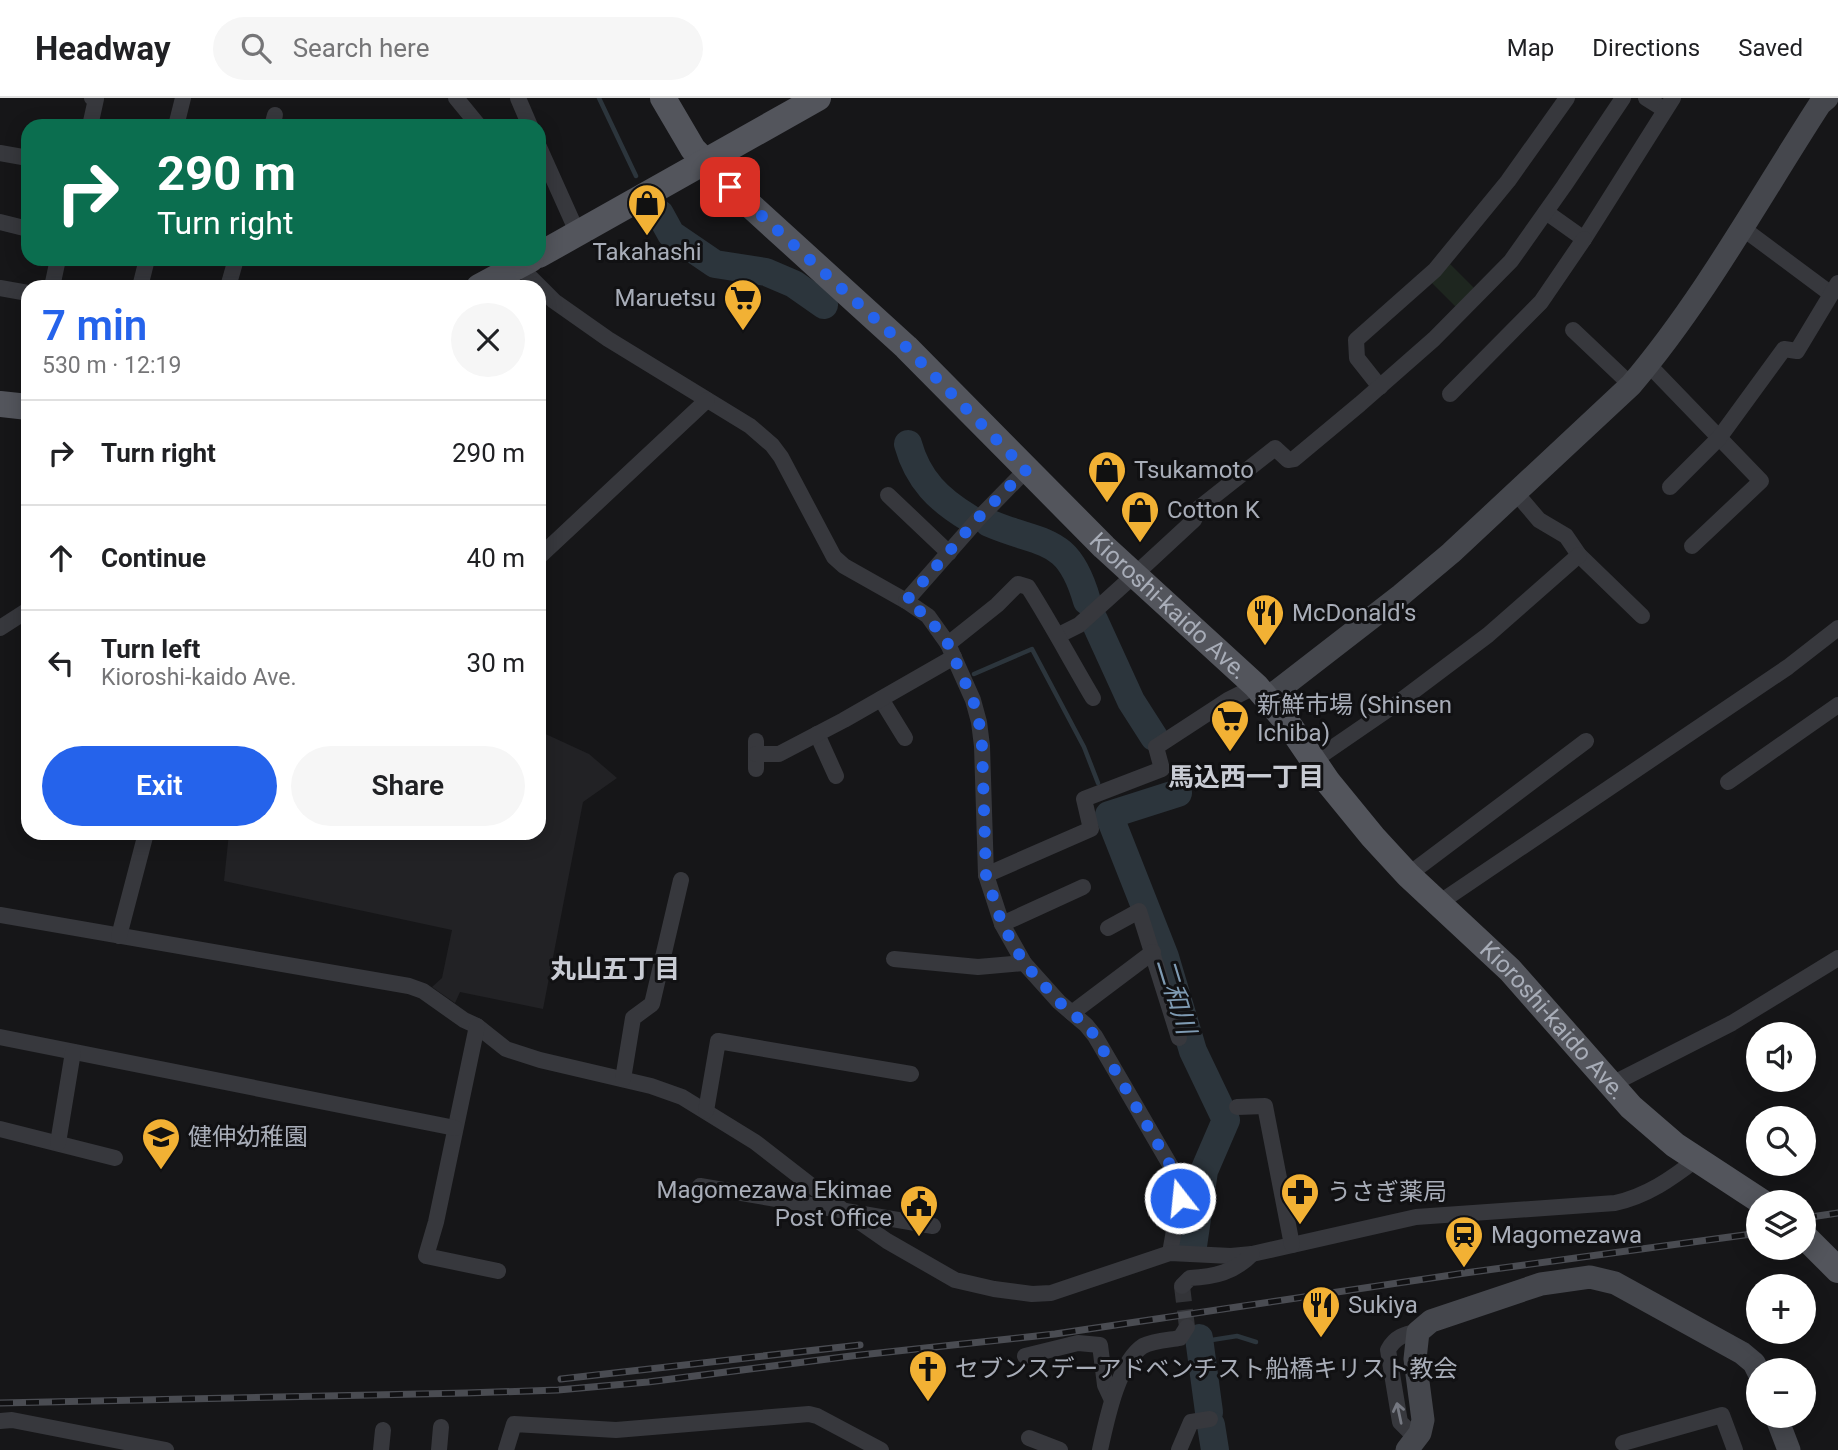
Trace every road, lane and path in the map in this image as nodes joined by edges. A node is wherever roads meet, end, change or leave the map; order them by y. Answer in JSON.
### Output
{"nodes":[{"id":1,"x":92,"y":98,"type":"edge"},
{"id":2,"x":183,"y":98,"type":"edge"},
{"id":3,"x":456,"y":98,"type":"edge"},
{"id":4,"x":518,"y":98,"type":"edge"},
{"id":5,"x":663,"y":98,"type":"edge"},
{"id":6,"x":818,"y":98,"type":"edge"},
{"id":7,"x":1567,"y":98,"type":"edge"},
{"id":8,"x":1623,"y":98,"type":"edge"},
{"id":9,"x":1646,"y":98,"type":"edge"},
{"id":10,"x":1823,"y":100,"type":"edge"},
{"id":11,"x":1669,"y":104,"type":"edge"},
{"id":12,"x":92,"y":119,"type":"edge"},
{"id":13,"x":178,"y":119,"type":"edge"},
{"id":14,"x":473,"y":119,"type":"edge"},
{"id":15,"x":527,"y":119,"type":"edge"},
{"id":16,"x":0,"y":153,"type":"edge"},
{"id":17,"x":21,"y":157,"type":"edge"},
{"id":18,"x":704,"y":161,"type":"junction"},
{"id":19,"x":546,"y":163,"type":"edge"},
{"id":20,"x":1546,"y":212,"type":"junction"},
{"id":21,"x":0,"y":222,"type":"edge"},
{"id":22,"x":21,"y":227,"type":"edge"},
{"id":23,"x":1741,"y":227,"type":"junction"},
{"id":24,"x":578,"y":234,"type":"junction"},
{"id":25,"x":1584,"y":239,"type":"junction"},
{"id":26,"x":546,"y":248,"type":"edge"},
{"id":27,"x":514,"y":266,"type":"edge"},
{"id":28,"x":491,"y":280,"type":"edge"},
{"id":29,"x":546,"y":281,"type":"edge"},
{"id":30,"x":0,"y":288,"type":"edge"},
{"id":31,"x":1835,"y":288,"type":"edge"},
{"id":32,"x":21,"y":292,"type":"edge"},
{"id":33,"x":1573,"y":330,"type":"dead end"},
{"id":34,"x":1648,"y":365,"type":"junction"},
{"id":35,"x":1631,"y":385,"type":"junction"},
{"id":36,"x":1380,"y":387,"type":"junction"},
{"id":37,"x":1450,"y":394,"type":"dead end"},
{"id":38,"x":707,"y":400,"type":"junction"},
{"id":39,"x":0,"y":404,"type":"edge"},
{"id":40,"x":21,"y":406,"type":"edge"},
{"id":41,"x":1719,"y":438,"type":"junction"},
{"id":42,"x":1026,"y":470,"type":"junction"},
{"id":43,"x":1670,"y":487,"type":"dead end"},
{"id":44,"x":1516,"y":493,"type":"junction"},
{"id":45,"x":888,"y":495,"type":"dead end"},
{"id":46,"x":1692,"y":546,"type":"dead end"},
{"id":47,"x":546,"y":551,"type":"edge"},
{"id":48,"x":949,"y":553,"type":"junction"},
{"id":49,"x":1579,"y":555,"type":"junction"},
{"id":50,"x":1134,"y":575,"type":"junction"},
{"id":51,"x":906,"y":601,"type":"junction"},
{"id":52,"x":21,"y":614,"type":"edge"},
{"id":53,"x":1642,"y":616,"type":"dead end"},
{"id":54,"x":0,"y":628,"type":"edge"},
{"id":55,"x":1838,"y":628,"type":"edge"},
{"id":56,"x":1059,"y":635,"type":"junction"},
{"id":57,"x":951,"y":650,"type":"junction"},
{"id":58,"x":1262,"y":692,"type":"junction"},
{"id":59,"x":1093,"y":698,"type":"dead end"},
{"id":60,"x":881,"y":699,"type":"junction"},
{"id":61,"x":1838,"y":705,"type":"edge"},
{"id":62,"x":817,"y":734,"type":"junction"},
{"id":63,"x":905,"y":738,"type":"dead end"},
{"id":64,"x":1586,"y":741,"type":"dead end"},
{"id":65,"x":756,"y":755,"type":"dead end"},
{"id":66,"x":1313,"y":761,"type":"junction"},
{"id":67,"x":836,"y":776,"type":"dead end"},
{"id":68,"x":1728,"y":782,"type":"dead end"},
{"id":69,"x":144,"y":840,"type":"edge"},
{"id":70,"x":1408,"y":874,"type":"junction"},
{"id":71,"x":986,"y":875,"type":"junction"},
{"id":72,"x":681,"y":880,"type":"dead end"},
{"id":73,"x":1083,"y":887,"type":"dead end"},
{"id":74,"x":1438,"y":903,"type":"junction"},
{"id":75,"x":0,"y":915,"type":"edge"},
{"id":76,"x":1002,"y":924,"type":"junction"},
{"id":77,"x":1108,"y":928,"type":"dead end"},
{"id":78,"x":119,"y":936,"type":"junction"},
{"id":79,"x":1153,"y":952,"type":"junction"},
{"id":80,"x":1838,"y":958,"type":"edge"},
{"id":81,"x":894,"y":959,"type":"dead end"},
{"id":82,"x":1024,"y":963,"type":"junction"},
{"id":83,"x":1072,"y":1013,"type":"junction"},
{"id":84,"x":477,"y":1026,"type":"junction"},
{"id":85,"x":0,"y":1037,"type":"edge"},
{"id":86,"x":1179,"y":1038,"type":"dead end"},
{"id":87,"x":73,"y":1052,"type":"junction"},
{"id":88,"x":911,"y":1074,"type":"dead end"},
{"id":89,"x":623,"y":1079,"type":"junction"},
{"id":90,"x":1612,"y":1084,"type":"junction"},
{"id":91,"x":1237,"y":1107,"type":"dead end"},
{"id":92,"x":706,"y":1111,"type":"junction"},
{"id":93,"x":455,"y":1128,"type":"junction"},
{"id":94,"x":0,"y":1129,"type":"edge"},
{"id":95,"x":58,"y":1143,"type":"junction"},
{"id":96,"x":115,"y":1158,"type":"dead end"},
{"id":97,"x":1696,"y":1159,"type":"junction"},
{"id":98,"x":700,"y":1186,"type":"dead end"},
{"id":99,"x":1746,"y":1192,"type":"edge"},
{"id":100,"x":844,"y":1211,"type":"junction"},
{"id":101,"x":933,"y":1226,"type":"dead end"},
{"id":102,"x":1292,"y":1245,"type":"junction"},
{"id":103,"x":1816,"y":1249,"type":"edge"},
{"id":104,"x":1170,"y":1253,"type":"junction"},
{"id":105,"x":1252,"y":1254,"type":"junction"},
{"id":106,"x":1838,"y":1270,"type":"edge"},
{"id":107,"x":498,"y":1271,"type":"dead end"},
{"id":108,"x":1182,"y":1286,"type":"dead end"},
{"id":109,"x":1187,"y":1327,"type":"dead end"},
{"id":110,"x":1025,"y":1356,"type":"dead end"},
{"id":111,"x":1748,"y":1358,"type":"edge"},
{"id":112,"x":1112,"y":1400,"type":"junction"},
{"id":113,"x":1210,"y":1419,"type":"dead end"},
{"id":114,"x":0,"y":1421,"type":"edge"},
{"id":115,"x":441,"y":1427,"type":"dead end"},
{"id":116,"x":1781,"y":1428,"type":"edge"},
{"id":117,"x":383,"y":1430,"type":"dead end"},
{"id":118,"x":1657,"y":1434,"type":"junction"},
{"id":119,"x":1028,"y":1438,"type":"dead end"},
{"id":120,"x":1413,"y":1442,"type":"edge"},
{"id":121,"x":1623,"y":1443,"type":"dead end"},
{"id":122,"x":166,"y":1450,"type":"edge"},
{"id":123,"x":381,"y":1450,"type":"edge"},
{"id":124,"x":439,"y":1450,"type":"edge"},
{"id":125,"x":506,"y":1450,"type":"edge"},
{"id":126,"x":881,"y":1450,"type":"edge"},
{"id":127,"x":1060,"y":1450,"type":"edge"},
{"id":128,"x":1100,"y":1450,"type":"edge"},
{"id":129,"x":1180,"y":1450,"type":"edge"},
{"id":130,"x":1661,"y":1450,"type":"edge"},
{"id":131,"x":1735,"y":1450,"type":"edge"},
{"id":132,"x":1790,"y":1450,"type":"edge"}],
"edges":[{"from":1,"to":12,"type":"street"},
{"from":2,"to":13,"type":"street"},
{"from":3,"to":14,"type":"street"},
{"from":4,"to":15,"type":"street"},
{"from":5,"to":18,"type":"main road","name":"Kioroshi-kaido Ave."},
{"from":6,"to":18,"type":"main road"},
{"from":7,"to":36,"type":"street"},
{"from":8,"to":20,"type":"street"},
{"from":9,"to":11,"type":"street"},
{"from":10,"to":23,"type":"street"},
{"from":11,"to":25,"type":"street"},
{"from":16,"to":17,"type":"street"},
{"from":18,"to":24,"type":"main road"},
{"from":18,"to":42,"type":"main road","name":"Kioroshi-kaido Ave."},
{"from":19,"to":24,"type":"street"},
{"from":20,"to":25,"type":"street"},
{"from":20,"to":36,"type":"street"},
{"from":21,"to":22,"type":"street"},
{"from":23,"to":31,"type":"street"},
{"from":23,"to":34,"type":"street"},
{"from":24,"to":26,"type":"main road"},
{"from":25,"to":37,"type":"street"},
{"from":27,"to":28,"type":"main road"},
{"from":29,"to":38,"type":"street"},
{"from":30,"to":32,"type":"street"},
{"from":31,"to":41,"type":"street"},
{"from":33,"to":35,"type":"street"},
{"from":34,"to":35,"type":"street"},
{"from":34,"to":41,"type":"street"},
{"from":35,"to":44,"type":"street"},
{"from":36,"to":50,"type":"street"},
{"from":38,"to":47,"type":"street"},
{"from":38,"to":51,"type":"street"},
{"from":39,"to":40,"type":"main road"},
{"from":41,"to":43,"type":"street"},
{"from":41,"to":46,"type":"street"},
{"from":42,"to":48,"type":"street"},
{"from":42,"to":50,"type":"main road","name":"Kioroshi-kaido Ave."},
{"from":44,"to":49,"type":"street"},
{"from":44,"to":58,"type":"street"},
{"from":45,"to":48,"type":"street"},
{"from":48,"to":51,"type":"street"},
{"from":49,"to":53,"type":"street"},
{"from":49,"to":66,"type":"street"},
{"from":50,"to":56,"type":"street"},
{"from":50,"to":58,"type":"main road","name":"Kioroshi-kaido Ave."},
{"from":51,"to":57,"type":"street"},
{"from":52,"to":54,"type":"street"},
{"from":55,"to":74,"type":"street"},
{"from":56,"to":57,"type":"street"},
{"from":56,"to":59,"type":"street"},
{"from":57,"to":60,"type":"street"},
{"from":57,"to":71,"type":"street"},
{"from":58,"to":66,"type":"main road","name":"Kioroshi-kaido Ave."},
{"from":58,"to":71,"type":"street"},
{"from":60,"to":62,"type":"street"},
{"from":60,"to":63,"type":"street"},
{"from":61,"to":68,"type":"street"},
{"from":62,"to":65,"type":"street"},
{"from":62,"to":67,"type":"street"},
{"from":64,"to":70,"type":"street"},
{"from":66,"to":70,"type":"main road","name":"Kioroshi-kaido Ave."},
{"from":69,"to":78,"type":"street"},
{"from":70,"to":74,"type":"main road","name":"Kioroshi-kaido Ave."},
{"from":71,"to":76,"type":"street"},
{"from":72,"to":89,"type":"street"},
{"from":73,"to":76,"type":"street"},
{"from":74,"to":90,"type":"main road","name":"Kioroshi-kaido Ave."},
{"from":75,"to":78,"type":"street"},
{"from":76,"to":82,"type":"street"},
{"from":77,"to":79,"type":"street"},
{"from":78,"to":84,"type":"street"},
{"from":79,"to":83,"type":"street"},
{"from":79,"to":86,"type":"street"},
{"from":80,"to":90,"type":"street"},
{"from":81,"to":82,"type":"street"},
{"from":82,"to":83,"type":"street"},
{"from":83,"to":104,"type":"street"},
{"from":84,"to":89,"type":"street"},
{"from":84,"to":93,"type":"street"},
{"from":85,"to":87,"type":"street"},
{"from":87,"to":93,"type":"street"},
{"from":87,"to":95,"type":"street"},
{"from":88,"to":92,"type":"street"},
{"from":89,"to":92,"type":"street"},
{"from":90,"to":97,"type":"main road","name":"Kioroshi-kaido Ave."},
{"from":91,"to":102,"type":"street"},
{"from":92,"to":100,"type":"street"},
{"from":93,"to":107,"type":"street"},
{"from":94,"to":95,"type":"street"},
{"from":95,"to":96,"type":"street"},
{"from":97,"to":99,"type":"main road","name":"Kioroshi-kaido Ave."},
{"from":97,"to":102,"type":"street"},
{"from":98,"to":100,"type":"street"},
{"from":100,"to":101,"type":"street"},
{"from":100,"to":104,"type":"street"},
{"from":102,"to":105,"type":"street"},
{"from":103,"to":106,"type":"main road"},
{"from":104,"to":105,"type":"street"},
{"from":105,"to":108,"type":"street"},
{"from":109,"to":112,"type":"street"},
{"from":110,"to":112,"type":"street"},
{"from":111,"to":120,"type":"street"},
{"from":112,"to":128,"type":"street"},
{"from":113,"to":129,"type":"street"},
{"from":114,"to":122,"type":"street"},
{"from":115,"to":124,"type":"street"},
{"from":116,"to":132,"type":"street"},
{"from":117,"to":123,"type":"street"},
{"from":118,"to":121,"type":"street"},
{"from":118,"to":130,"type":"street"},
{"from":118,"to":131,"type":"street"},
{"from":119,"to":127,"type":"street"},
{"from":125,"to":126,"type":"street"}]}
